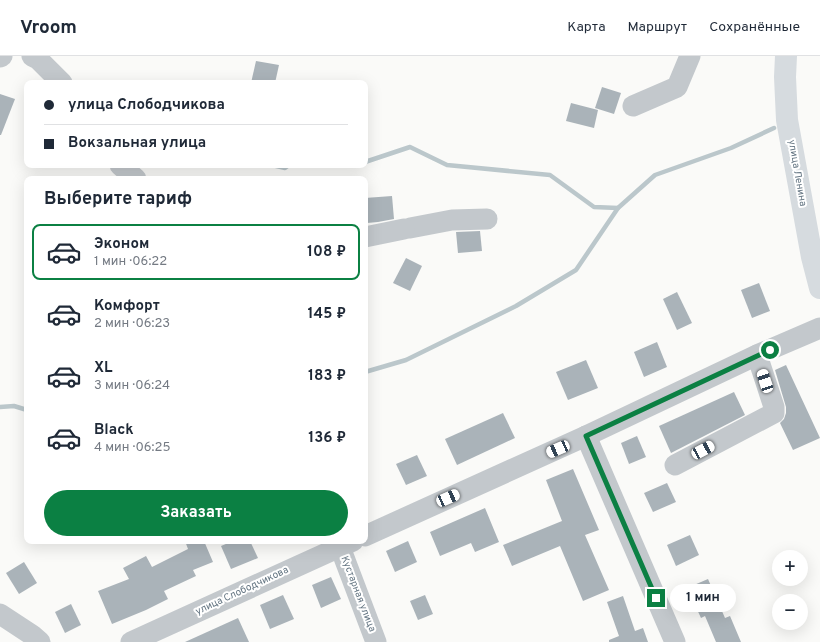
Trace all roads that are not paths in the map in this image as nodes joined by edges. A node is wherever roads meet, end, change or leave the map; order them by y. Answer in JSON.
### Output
{"nodes":[{"id":1,"x":32,"y":56,"type":"edge"},
{"id":2,"x":690,"y":56,"type":"edge"},
{"id":3,"x":786,"y":56,"type":"edge"},
{"id":4,"x":59,"y":80,"type":"edge"},
{"id":5,"x":633,"y":106,"type":"dead end"},
{"id":6,"x":123,"y":168,"type":"edge"},
{"id":7,"x":133,"y":176,"type":"edge"},
{"id":8,"x":487,"y":219,"type":"dead end"},
{"id":9,"x":368,"y":236,"type":"edge"},
{"id":10,"x":820,"y":288,"type":"edge"},
{"id":11,"x":820,"y":328,"type":"edge"},
{"id":12,"x":757,"y":355,"type":"junction"},
{"id":13,"x":586,"y":436,"type":"junction"},
{"id":14,"x":675,"y":464,"type":"dead end"},
{"id":15,"x":368,"y":535,"type":"edge"},
{"id":16,"x":346,"y":544,"type":"edge"},
{"id":17,"x":0,"y":614,"type":"edge"},
{"id":18,"x":40,"y":642,"type":"edge"},
{"id":19,"x":131,"y":642,"type":"edge"},
{"id":20,"x":376,"y":642,"type":"edge"},
{"id":21,"x":675,"y":642,"type":"edge"}],
"edges":[{"from":1,"to":4,"type":"street"},
{"from":2,"to":5,"type":"street"},
{"from":3,"to":10,"type":"main road","name":"улица Ленина"},
{"from":6,"to":7,"type":"street"},
{"from":8,"to":9,"type":"street"},
{"from":11,"to":12,"type":"street"},
{"from":12,"to":13,"type":"street"},
{"from":12,"to":14,"type":"street"},
{"from":13,"to":15,"type":"street"},
{"from":13,"to":21,"type":"street"},
{"from":16,"to":19,"type":"street","name":"улица Слободчикова"},
{"from":16,"to":20,"type":"street","name":"Кустарная улица"},
{"from":17,"to":18,"type":"street"}]}
